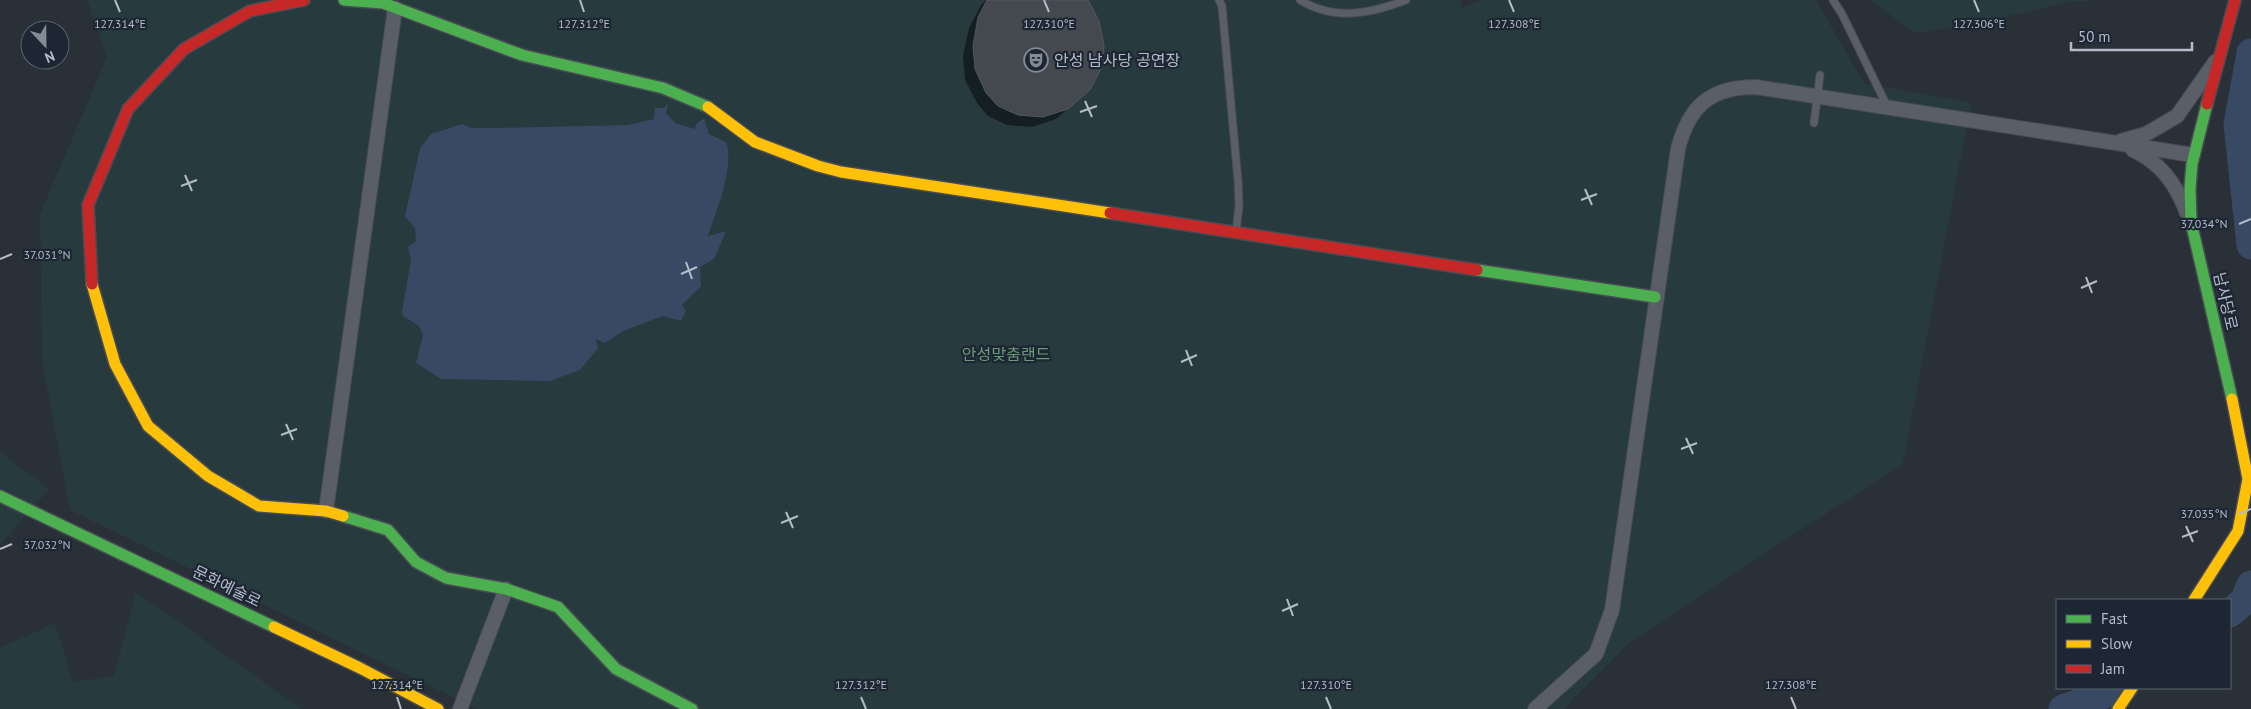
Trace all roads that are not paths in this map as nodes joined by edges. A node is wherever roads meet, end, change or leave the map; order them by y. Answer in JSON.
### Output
{"nodes":[{"id":1,"x":304,"y":0,"type":"edge"},
{"id":2,"x":344,"y":0,"type":"edge"},
{"id":3,"x":1300,"y":0,"type":"edge"},
{"id":4,"x":1406,"y":0,"type":"edge"},
{"id":5,"x":1833,"y":0,"type":"edge"},
{"id":6,"x":2235,"y":0,"type":"edge"},
{"id":7,"x":1222,"y":2,"type":"edge"},
{"id":8,"x":395,"y":8,"type":"junction"},
{"id":9,"x":2222,"y":51,"type":"junction"},
{"id":10,"x":1820,"y":75,"type":"dead end"},
{"id":11,"x":1817,"y":98,"type":"junction"},
{"id":12,"x":1888,"y":109,"type":"junction"},
{"id":13,"x":1814,"y":123,"type":"dead end"},
{"id":14,"x":2116,"y":142,"type":"junction"},
{"id":15,"x":2193,"y":155,"type":"junction"},
{"id":16,"x":2191,"y":222,"type":"junction"},
{"id":17,"x":1236,"y":232,"type":"junction"},
{"id":18,"x":1656,"y":297,"type":"junction"},
{"id":19,"x":0,"y":496,"type":"edge"},
{"id":20,"x":326,"y":511,"type":"junction"},
{"id":21,"x":506,"y":589,"type":"junction"},
{"id":22,"x":2195,"y":599,"type":"edge"},
{"id":23,"x":2131,"y":689,"type":"edge"},
{"id":24,"x":2119,"y":706,"type":"edge"},
{"id":25,"x":438,"y":709,"type":"edge"},
{"id":26,"x":460,"y":709,"type":"edge"},
{"id":27,"x":692,"y":709,"type":"edge"},
{"id":28,"x":1535,"y":709,"type":"edge"}],
"edges":[{"from":1,"to":20,"type":"street"},
{"from":2,"to":8,"type":"street"},
{"from":3,"to":4,"type":"lane"},
{"from":5,"to":12,"type":"lane"},
{"from":6,"to":9,"type":"street","name":"남사당로"},
{"from":7,"to":17,"type":"lane"},
{"from":8,"to":17,"type":"street"},
{"from":8,"to":20,"type":"street"},
{"from":9,"to":14,"type":"street"},
{"from":9,"to":15,"type":"street","name":"남사당로"},
{"from":10,"to":11,"type":"lane"},
{"from":11,"to":12,"type":"street"},
{"from":11,"to":13,"type":"lane"},
{"from":11,"to":18,"type":"street"},
{"from":12,"to":14,"type":"street"},
{"from":14,"to":15,"type":"street"},
{"from":14,"to":16,"type":"street"},
{"from":15,"to":16,"type":"street","name":"남사당로"},
{"from":16,"to":22,"type":"street","name":"남사당로"},
{"from":17,"to":18,"type":"street"},
{"from":18,"to":28,"type":"street"},
{"from":19,"to":25,"type":"street","name":"문화예술로"},
{"from":20,"to":21,"type":"street"},
{"from":21,"to":26,"type":"street"},
{"from":21,"to":27,"type":"street"},
{"from":23,"to":24,"type":"street"}]}
